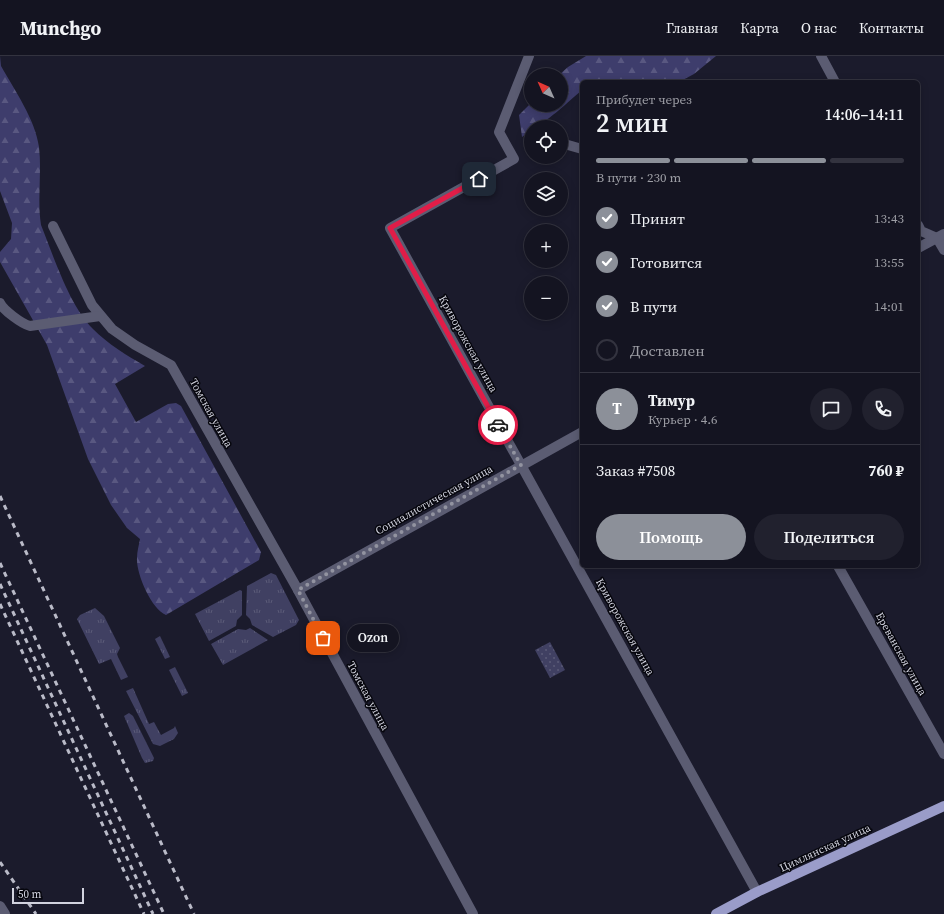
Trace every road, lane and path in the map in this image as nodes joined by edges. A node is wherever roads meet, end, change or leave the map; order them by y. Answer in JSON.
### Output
{"nodes":[{"id":1,"x":529,"y":56,"type":"edge"},
{"id":2,"x":821,"y":56,"type":"edge"},
{"id":3,"x":834,"y":80,"type":"edge"},
{"id":4,"x":568,"y":145,"type":"edge"},
{"id":5,"x":580,"y":148,"type":"edge"},
{"id":6,"x":53,"y":226,"type":"dead end"},
{"id":7,"x":920,"y":229,"type":"edge"},
{"id":8,"x":941,"y":236,"type":"edge"},
{"id":9,"x":920,"y":247,"type":"edge"},
{"id":10,"x":944,"y":250,"type":"edge"},
{"id":11,"x":0,"y":303,"type":"edge"},
{"id":12,"x":100,"y":316,"type":"junction"},
{"id":13,"x":580,"y":433,"type":"edge"},
{"id":14,"x":521,"y":465,"type":"junction"},
{"id":15,"x":839,"y":568,"type":"edge"},
{"id":16,"x":298,"y":590,"type":"junction"},
{"id":17,"x":944,"y":754,"type":"edge"},
{"id":18,"x":944,"y":806,"type":"edge"},
{"id":19,"x":757,"y":892,"type":"junction"},
{"id":20,"x":0,"y":906,"type":"edge"},
{"id":21,"x":5,"y":914,"type":"edge"},
{"id":22,"x":473,"y":914,"type":"edge"},
{"id":23,"x":716,"y":914,"type":"edge"}],
"edges":[{"from":1,"to":14,"type":"street","name":"Криворожская улица"},
{"from":2,"to":3,"type":"street"},
{"from":4,"to":5,"type":"street"},
{"from":6,"to":12,"type":"street"},
{"from":7,"to":8,"type":"street"},
{"from":8,"to":9,"type":"street"},
{"from":8,"to":10,"type":"street"},
{"from":11,"to":12,"type":"street"},
{"from":12,"to":16,"type":"street","name":"Томская улица"},
{"from":13,"to":14,"type":"street","name":"Социалистическая улица"},
{"from":14,"to":16,"type":"street","name":"Социалистическая улица"},
{"from":14,"to":19,"type":"street","name":"Криворожская улица"},
{"from":15,"to":17,"type":"street","name":"Ереванская улица"},
{"from":16,"to":22,"type":"street","name":"Томская улица"},
{"from":18,"to":19,"type":"main road","name":"Цимлянская улица"},
{"from":19,"to":23,"type":"main road","name":"Цимлянская улица"},
{"from":20,"to":21,"type":"street"}]}
